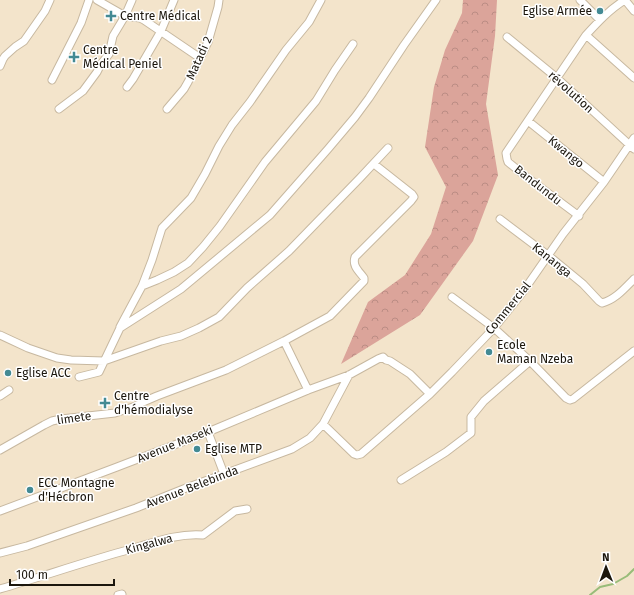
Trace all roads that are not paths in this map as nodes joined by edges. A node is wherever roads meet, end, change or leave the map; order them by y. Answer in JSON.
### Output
{"nodes":[{"id":1,"x":50,"y":0,"type":"edge"},
{"id":2,"x":89,"y":0,"type":"edge"},
{"id":3,"x":97,"y":0,"type":"edge"},
{"id":4,"x":132,"y":0,"type":"edge"},
{"id":5,"x":174,"y":0,"type":"edge"},
{"id":6,"x":219,"y":0,"type":"edge"},
{"id":7,"x":321,"y":0,"type":"edge"},
{"id":8,"x":436,"y":0,"type":"edge"},
{"id":9,"x":580,"y":0,"type":"edge"},
{"id":10,"x":625,"y":0,"type":"edge"},
{"id":11,"x":634,"y":10,"type":"edge"},
{"id":12,"x":125,"y":16,"type":"junction"},
{"id":13,"x":600,"y":20,"type":"junction"},
{"id":14,"x":161,"y":31,"type":"junction"},
{"id":15,"x":586,"y":35,"type":"junction"},
{"id":16,"x":507,"y":37,"type":"dead end"},
{"id":17,"x":353,"y":44,"type":"dead end"},
{"id":18,"x":200,"y":58,"type":"junction"},
{"id":19,"x":0,"y":66,"type":"edge"},
{"id":20,"x":557,"y":78,"type":"junction"},
{"id":21,"x":634,"y":78,"type":"edge"},
{"id":22,"x":52,"y":80,"type":"dead end"},
{"id":23,"x":127,"y":87,"type":"dead end"},
{"id":24,"x":59,"y":109,"type":"dead end"},
{"id":25,"x":167,"y":109,"type":"dead end"},
{"id":26,"x":528,"y":121,"type":"junction"},
{"id":27,"x":634,"y":138,"type":"edge"},
{"id":28,"x":631,"y":147,"type":"edge"},
{"id":29,"x":388,"y":148,"type":"dead end"},
{"id":30,"x":374,"y":164,"type":"junction"},
{"id":31,"x":604,"y":182,"type":"junction"},
{"id":32,"x":578,"y":216,"type":"junction"},
{"id":33,"x":500,"y":219,"type":"dead end"},
{"id":34,"x":548,"y":256,"type":"junction"},
{"id":35,"x":634,"y":279,"type":"edge"},
{"id":36,"x":142,"y":286,"type":"junction"},
{"id":37,"x":452,"y":297,"type":"dead end"},
{"id":38,"x":120,"y":328,"type":"junction"},
{"id":39,"x":494,"y":328,"type":"junction"},
{"id":40,"x":0,"y":335,"type":"edge"},
{"id":41,"x":284,"y":341,"type":"junction"},
{"id":42,"x":634,"y":351,"type":"edge"},
{"id":43,"x":530,"y":360,"type":"junction"},
{"id":44,"x":104,"y":361,"type":"junction"},
{"id":45,"x":349,"y":375,"type":"junction"},
{"id":46,"x":79,"y":377,"type":"dead end"},
{"id":47,"x":9,"y":390,"type":"dead end"},
{"id":48,"x":308,"y":390,"type":"junction"},
{"id":49,"x":430,"y":394,"type":"junction"},
{"id":50,"x":0,"y":396,"type":"edge"},
{"id":51,"x":323,"y":424,"type":"junction"},
{"id":52,"x":208,"y":432,"type":"junction"},
{"id":53,"x":0,"y":450,"type":"edge"},
{"id":54,"x":224,"y":474,"type":"junction"},
{"id":55,"x":401,"y":480,"type":"dead end"},
{"id":56,"x":247,"y":509,"type":"dead end"},
{"id":57,"x":0,"y":511,"type":"edge"},
{"id":58,"x":0,"y":553,"type":"edge"},
{"id":59,"x":0,"y":589,"type":"edge"}],
"edges":[{"from":1,"to":19,"type":"street"},
{"from":2,"to":22,"type":"street"},
{"from":3,"to":12,"type":"street"},
{"from":4,"to":12,"type":"street"},
{"from":5,"to":14,"type":"street"},
{"from":6,"to":18,"type":"street","name":"Matadi 2"},
{"from":7,"to":36,"type":"street"},
{"from":8,"to":38,"type":"street"},
{"from":9,"to":13,"type":"street"},
{"from":10,"to":11,"type":"street"},
{"from":10,"to":13,"type":"street"},
{"from":12,"to":14,"type":"street"},
{"from":12,"to":24,"type":"street"},
{"from":13,"to":15,"type":"street"},
{"from":14,"to":18,"type":"street"},
{"from":14,"to":23,"type":"street"},
{"from":15,"to":20,"type":"street"},
{"from":15,"to":21,"type":"street"},
{"from":16,"to":20,"type":"street","name":"révolution"},
{"from":17,"to":36,"type":"street"},
{"from":18,"to":25,"type":"street","name":"Matadi 2"},
{"from":20,"to":26,"type":"street"},
{"from":20,"to":28,"type":"street","name":"révolution"},
{"from":26,"to":31,"type":"street","name":"Kwango"},
{"from":26,"to":32,"type":"street","name":"Bandundu"},
{"from":27,"to":28,"type":"street","name":"Commercial"},
{"from":28,"to":31,"type":"street","name":"Commercial"},
{"from":29,"to":30,"type":"street"},
{"from":30,"to":41,"type":"street","name":"limete"},
{"from":30,"to":44,"type":"street"},
{"from":31,"to":32,"type":"street","name":"Commercial"},
{"from":32,"to":34,"type":"street","name":"Commercial"},
{"from":33,"to":34,"type":"street","name":"Kananga"},
{"from":34,"to":35,"type":"street","name":"Kananga"},
{"from":34,"to":39,"type":"street","name":"Commercial"},
{"from":36,"to":38,"type":"street"},
{"from":37,"to":39,"type":"street"},
{"from":38,"to":44,"type":"street"},
{"from":39,"to":43,"type":"street"},
{"from":39,"to":49,"type":"street","name":"Commercial"},
{"from":40,"to":44,"type":"street"},
{"from":41,"to":48,"type":"street"},
{"from":41,"to":53,"type":"street","name":"limete"},
{"from":42,"to":43,"type":"street"},
{"from":43,"to":55,"type":"street"},
{"from":44,"to":46,"type":"street"},
{"from":45,"to":48,"type":"street","name":"Avenue Maseki"},
{"from":45,"to":49,"type":"street","name":"Avenue Maseki"},
{"from":45,"to":51,"type":"street","name":"Avenue Belebinda"},
{"from":47,"to":50,"type":"street"},
{"from":48,"to":52,"type":"street","name":"Avenue Maseki"},
{"from":49,"to":51,"type":"street","name":"Commercial"},
{"from":51,"to":54,"type":"street","name":"Avenue Belebinda"},
{"from":52,"to":54,"type":"street"},
{"from":52,"to":57,"type":"street","name":"Avenue Maseki"},
{"from":54,"to":58,"type":"street","name":"Avenue Belebinda"},
{"from":56,"to":59,"type":"street","name":"Kingalwa"}]}
